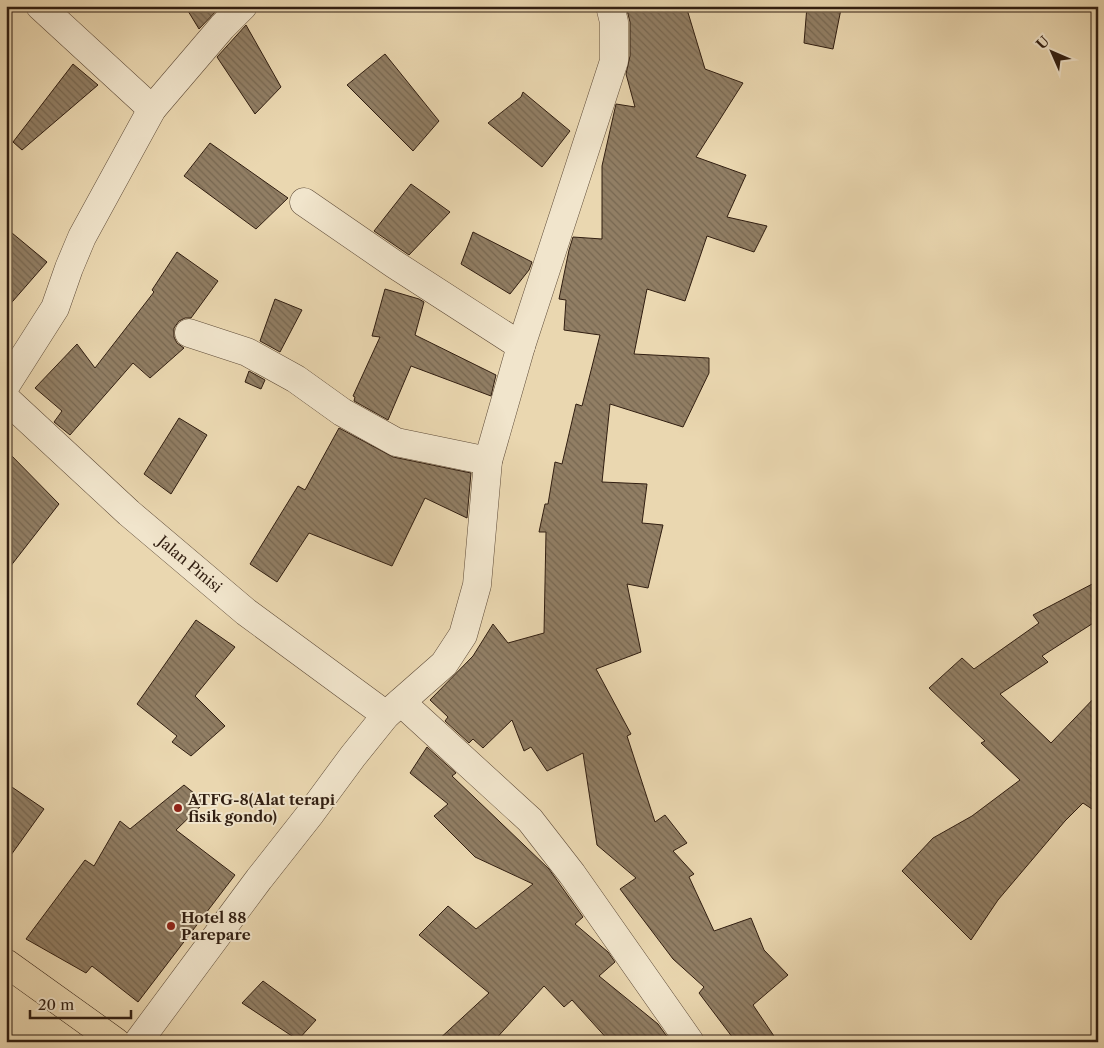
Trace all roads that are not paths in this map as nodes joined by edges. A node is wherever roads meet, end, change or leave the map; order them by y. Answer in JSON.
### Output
{"nodes":[{"id":1,"x":40,"y":6,"type":"edge"},
{"id":2,"x":242,"y":6,"type":"edge"},
{"id":3,"x":610,"y":6,"type":"edge"},
{"id":4,"x":152,"y":109,"type":"junction"},
{"id":5,"x":304,"y":202,"type":"dead end"},
{"id":6,"x":190,"y":333,"type":"dead end"},
{"id":7,"x":521,"y":346,"type":"junction"},
{"id":8,"x":6,"y":385,"type":"edge"},
{"id":9,"x":6,"y":398,"type":"edge"},
{"id":10,"x":488,"y":461,"type":"junction"},
{"id":11,"x":394,"y":708,"type":"junction"},
{"id":12,"x":6,"y":963,"type":"edge"},
{"id":13,"x":116,"y":1042,"type":"edge"},
{"id":14,"x":138,"y":1042,"type":"edge"},
{"id":15,"x":690,"y":1042,"type":"edge"}],
"edges":[{"from":1,"to":4,"type":"street"},
{"from":2,"to":4,"type":"street"},
{"from":3,"to":7,"type":"street"},
{"from":4,"to":8,"type":"street"},
{"from":5,"to":7,"type":"street"},
{"from":6,"to":10,"type":"street"},
{"from":7,"to":10,"type":"street"},
{"from":9,"to":11,"type":"street","name":"Jalan Pinisi"},
{"from":10,"to":11,"type":"street"},
{"from":11,"to":14,"type":"street"},
{"from":11,"to":15,"type":"street","name":"Jalan Pinisi"},
{"from":12,"to":13,"type":"highway"}]}
